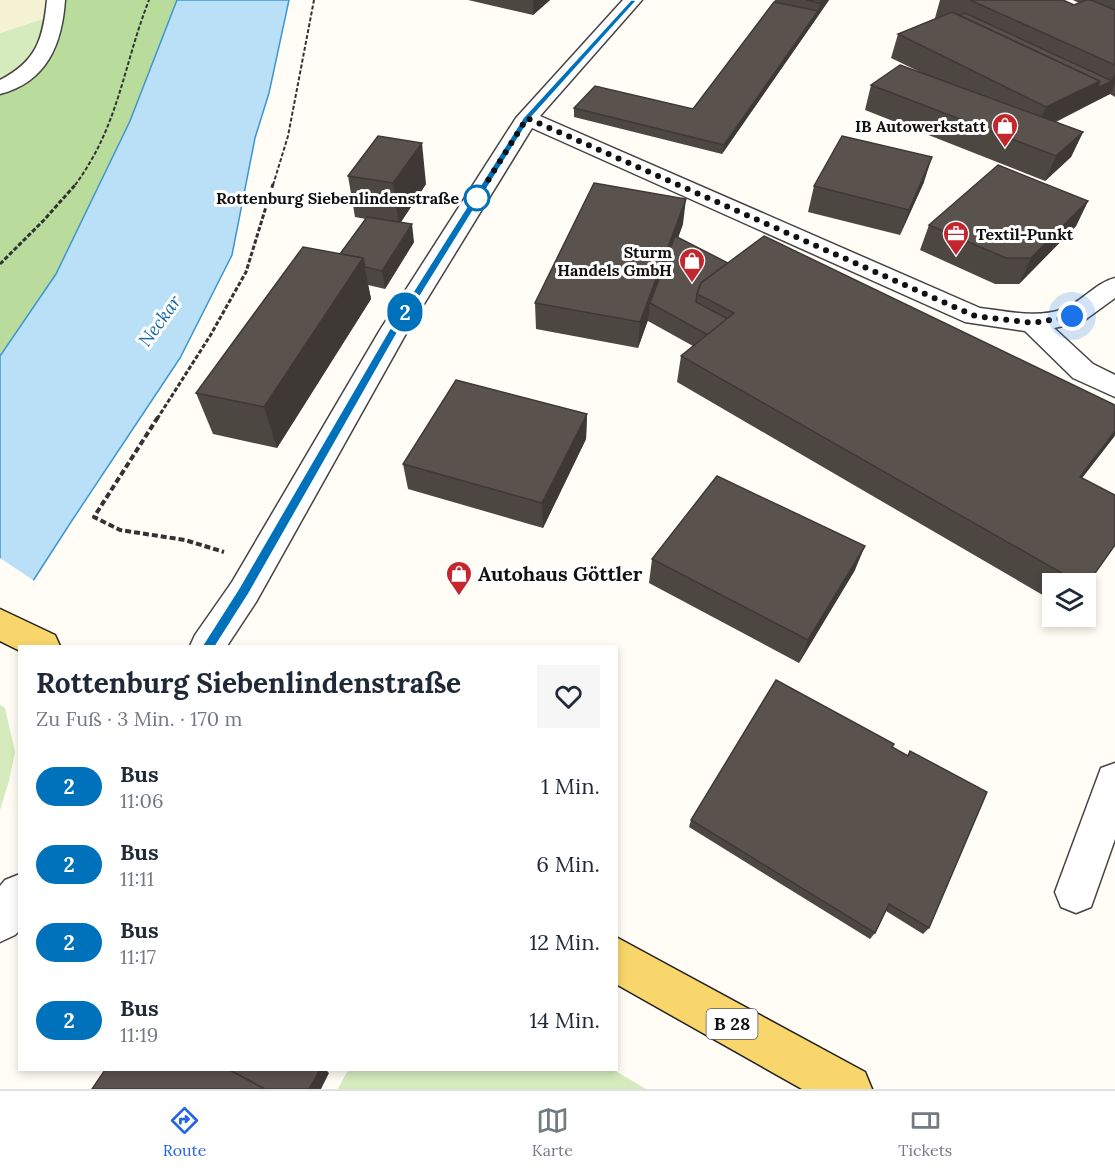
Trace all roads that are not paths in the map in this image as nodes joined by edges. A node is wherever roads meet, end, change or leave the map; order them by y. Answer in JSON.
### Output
{"nodes":[{"id":1,"x":56,"y":0,"type":"edge"},
{"id":2,"x":633,"y":0,"type":"edge"},
{"id":3,"x":0,"y":88,"type":"edge"},
{"id":4,"x":527,"y":118,"type":"junction"},
{"id":5,"x":1115,"y":286,"type":"edge"},
{"id":6,"x":1033,"y":323,"type":"junction"},
{"id":7,"x":1115,"y":387,"type":"edge"},
{"id":8,"x":0,"y":624,"type":"edge"},
{"id":9,"x":40,"y":645,"type":"edge"},
{"id":10,"x":209,"y":645,"type":"edge"},
{"id":11,"x":1115,"y":781,"type":"edge"},
{"id":12,"x":1076,"y":892,"type":"dead end"},
{"id":13,"x":18,"y":898,"type":"edge"},
{"id":14,"x":0,"y":920,"type":"edge"},
{"id":15,"x":618,"y":960,"type":"edge"},
{"id":16,"x":848,"y":1089,"type":"edge"}],
"edges":[{"from":1,"to":3,"type":"street"},
{"from":2,"to":4,"type":"street"},
{"from":4,"to":6,"type":"street"},
{"from":4,"to":10,"type":"street"},
{"from":5,"to":6,"type":"street"},
{"from":6,"to":7,"type":"street"},
{"from":8,"to":9,"type":"main road"},
{"from":11,"to":12,"type":"street"},
{"from":13,"to":14,"type":"street"},
{"from":15,"to":16,"type":"main road","number":"B 28"}]}
